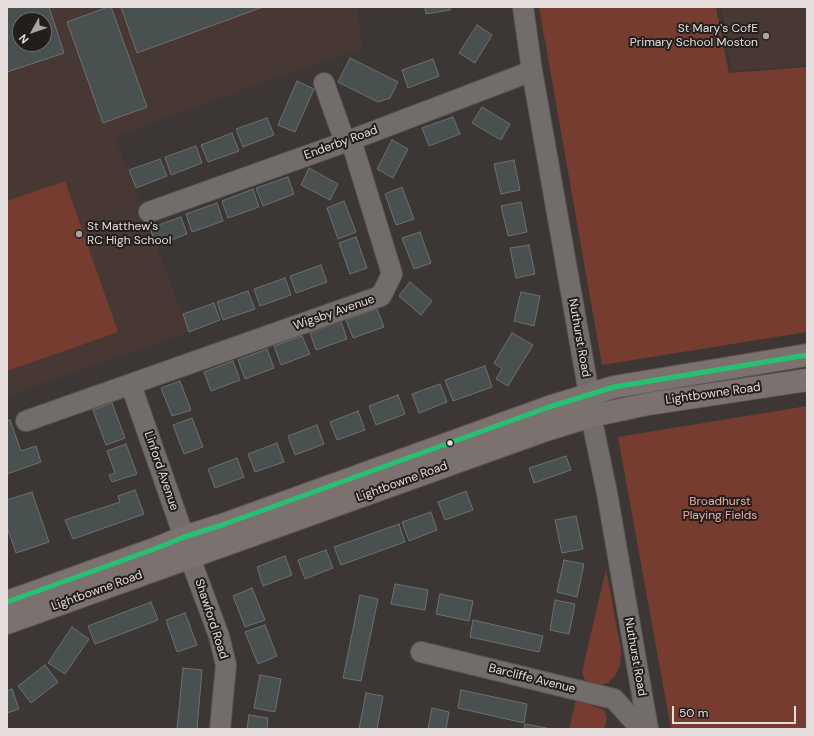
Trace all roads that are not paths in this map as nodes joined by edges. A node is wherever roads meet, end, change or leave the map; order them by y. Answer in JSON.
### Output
{"nodes":[{"id":1,"x":522,"y":7,"type":"edge"},
{"id":2,"x":532,"y":71,"type":"junction"},
{"id":3,"x":324,"y":83,"type":"dead end"},
{"id":4,"x":348,"y":141,"type":"junction"},
{"id":5,"x":149,"y":212,"type":"dead end"},
{"id":6,"x":807,"y":355,"type":"edge"},
{"id":7,"x":807,"y":380,"type":"edge"},
{"id":8,"x":131,"y":385,"type":"junction"},
{"id":9,"x":589,"y":394,"type":"junction"},
{"id":10,"x":591,"y":416,"type":"junction"},
{"id":11,"x":26,"y":421,"type":"dead end"},
{"id":12,"x":184,"y":537,"type":"junction"},
{"id":13,"x":190,"y":558,"type":"junction"},
{"id":14,"x":7,"y":602,"type":"edge"},
{"id":15,"x":7,"y":623,"type":"edge"},
{"id":16,"x":422,"y":652,"type":"dead end"},
{"id":17,"x":638,"y":724,"type":"edge"},
{"id":18,"x":220,"y":729,"type":"edge"}],
"edges":[{"from":1,"to":2,"type":"street","name":"Nuthurst Road"},
{"from":2,"to":4,"type":"street","name":"Enderby Road"},
{"from":2,"to":9,"type":"street","name":"Nuthurst Road"},
{"from":3,"to":4,"type":"street","name":"Wigsby Avenue"},
{"from":4,"to":5,"type":"street","name":"Enderby Road"},
{"from":4,"to":8,"type":"street","name":"Wigsby Avenue"},
{"from":6,"to":9,"type":"main road","name":"Lightbowne Road"},
{"from":7,"to":10,"type":"main road","name":"Lightbowne Road"},
{"from":8,"to":11,"type":"street","name":"Wigsby Avenue"},
{"from":8,"to":12,"type":"street","name":"Linford Avenue"},
{"from":9,"to":10,"type":"street","name":"Nuthurst Road"},
{"from":9,"to":12,"type":"main road","name":"Lightbowne Road"},
{"from":10,"to":13,"type":"main road","name":"Lightbowne Road"},
{"from":10,"to":17,"type":"street","name":"Nuthurst Road"},
{"from":12,"to":13,"type":"street","name":"Linford Avenue"},
{"from":12,"to":14,"type":"main road","name":"Lightbowne Road"},
{"from":13,"to":15,"type":"main road","name":"Lightbowne Road"},
{"from":13,"to":18,"type":"street","name":"Shawford Road"},
{"from":16,"to":17,"type":"street","name":"Barcliffe Avenue"}]}
